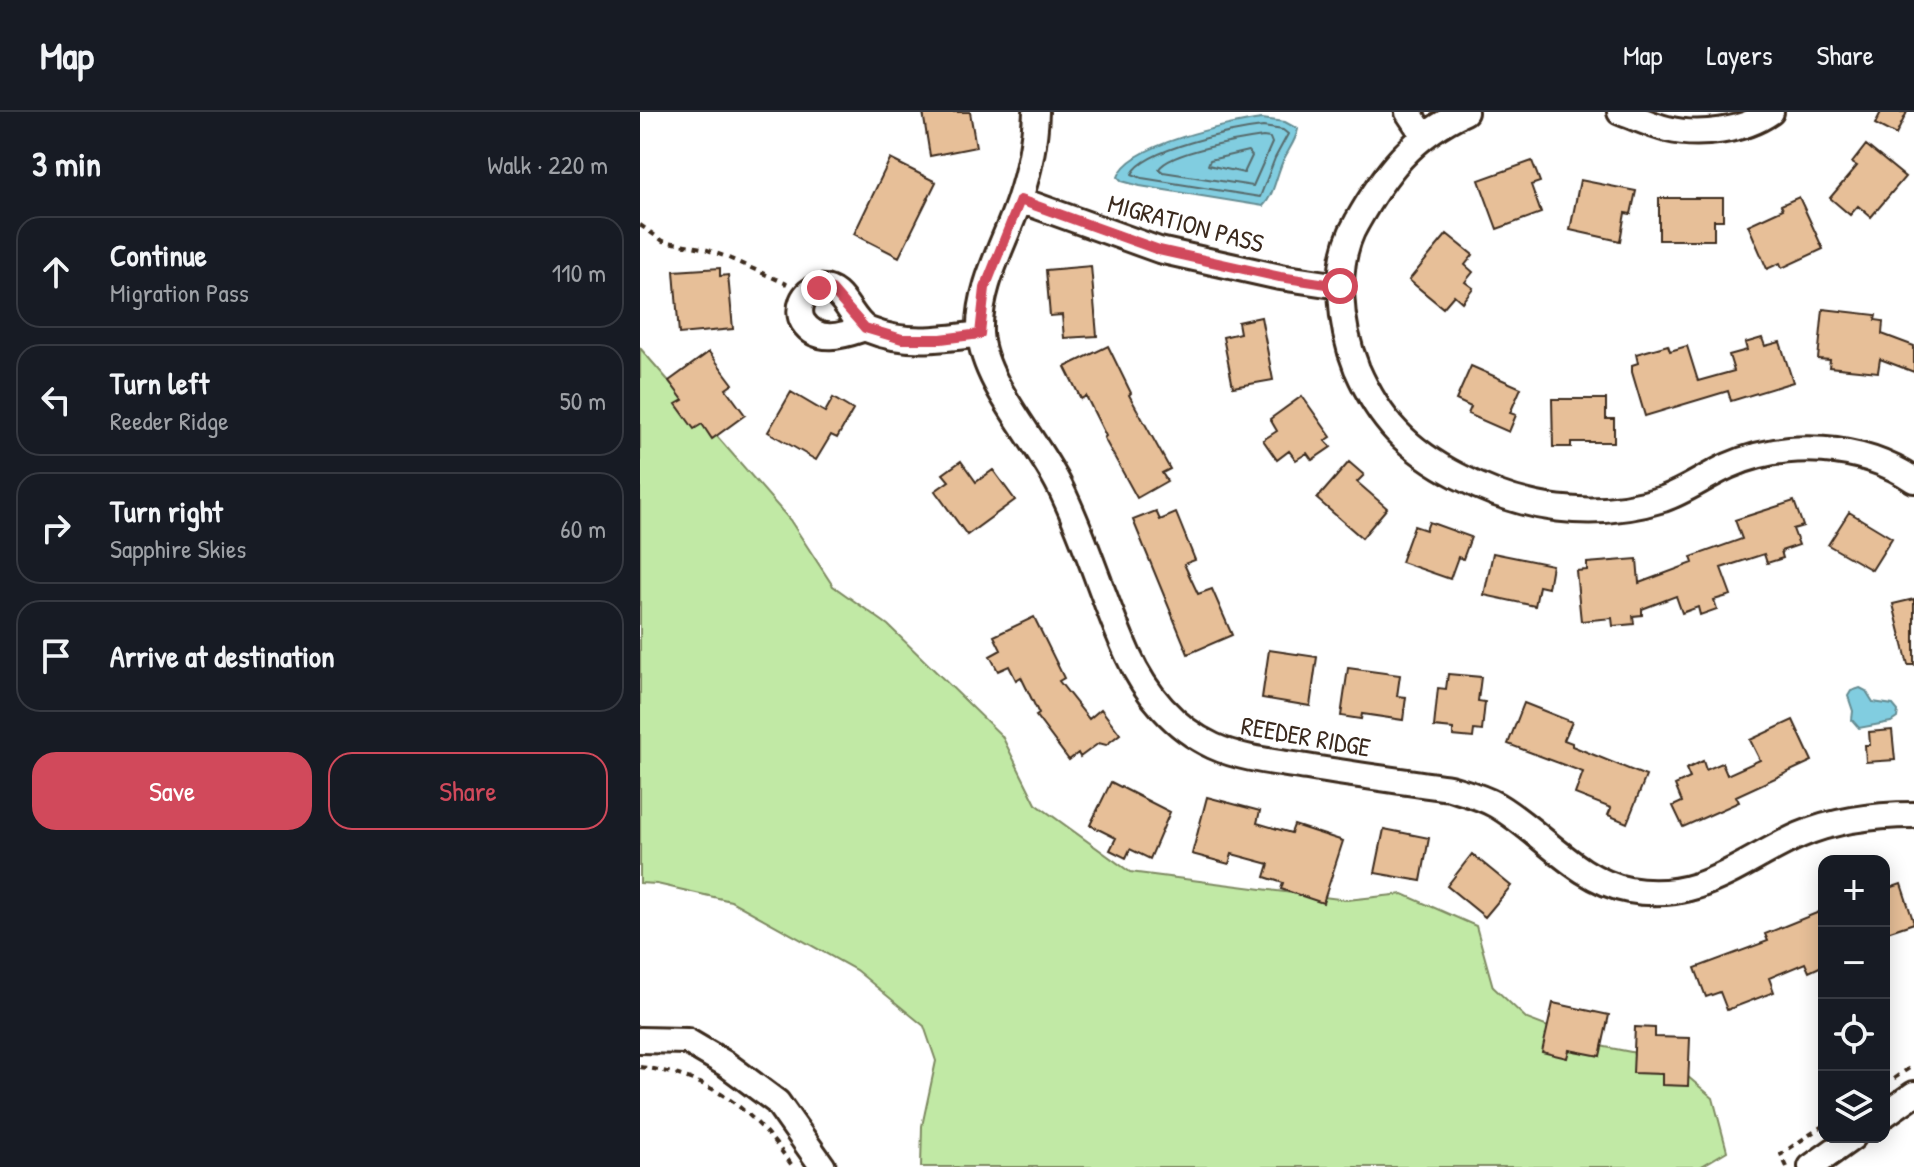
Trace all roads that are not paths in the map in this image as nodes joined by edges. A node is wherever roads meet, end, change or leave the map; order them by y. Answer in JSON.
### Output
{"nodes":[{"id":1,"x":1036,"y":112,"type":"edge"},
{"id":2,"x":1408,"y":112,"type":"edge"},
{"id":3,"x":1465,"y":112,"type":"edge"},
{"id":4,"x":1620,"y":112,"type":"edge"},
{"id":5,"x":1771,"y":112,"type":"edge"},
{"id":6,"x":1424,"y":136,"type":"junction"},
{"id":7,"x":1020,"y":200,"type":"junction"},
{"id":8,"x":1340,"y":286,"type":"junction"},
{"id":9,"x":865,"y":328,"type":"junction"},
{"id":10,"x":980,"y":334,"type":"junction"},
{"id":11,"x":1914,"y":480,"type":"edge"},
{"id":12,"x":1914,"y":815,"type":"edge"},
{"id":13,"x":640,"y":1040,"type":"edge"},
{"id":14,"x":1914,"y":1094,"type":"edge"},
{"id":15,"x":1890,"y":1111,"type":"edge"},
{"id":16,"x":1845,"y":1143,"type":"edge"},
{"id":17,"x":823,"y":1167,"type":"edge"},
{"id":18,"x":1811,"y":1167,"type":"edge"}],
"edges":[{"from":1,"to":7,"type":"street","name":"REEDER RIDGE"},
{"from":2,"to":6,"type":"street"},
{"from":3,"to":6,"type":"street"},
{"from":4,"to":5,"type":"street"},
{"from":6,"to":8,"type":"street"},
{"from":7,"to":8,"type":"street","name":"MIGRATION PASS"},
{"from":7,"to":10,"type":"street","name":"REEDER RIDGE"},
{"from":8,"to":11,"type":"street"},
{"from":9,"to":9,"type":"street"},
{"from":9,"to":10,"type":"street"},
{"from":10,"to":12,"type":"street","name":"REEDER RIDGE"},
{"from":13,"to":17,"type":"street"},
{"from":14,"to":15,"type":"street"},
{"from":16,"to":18,"type":"street"}]}
